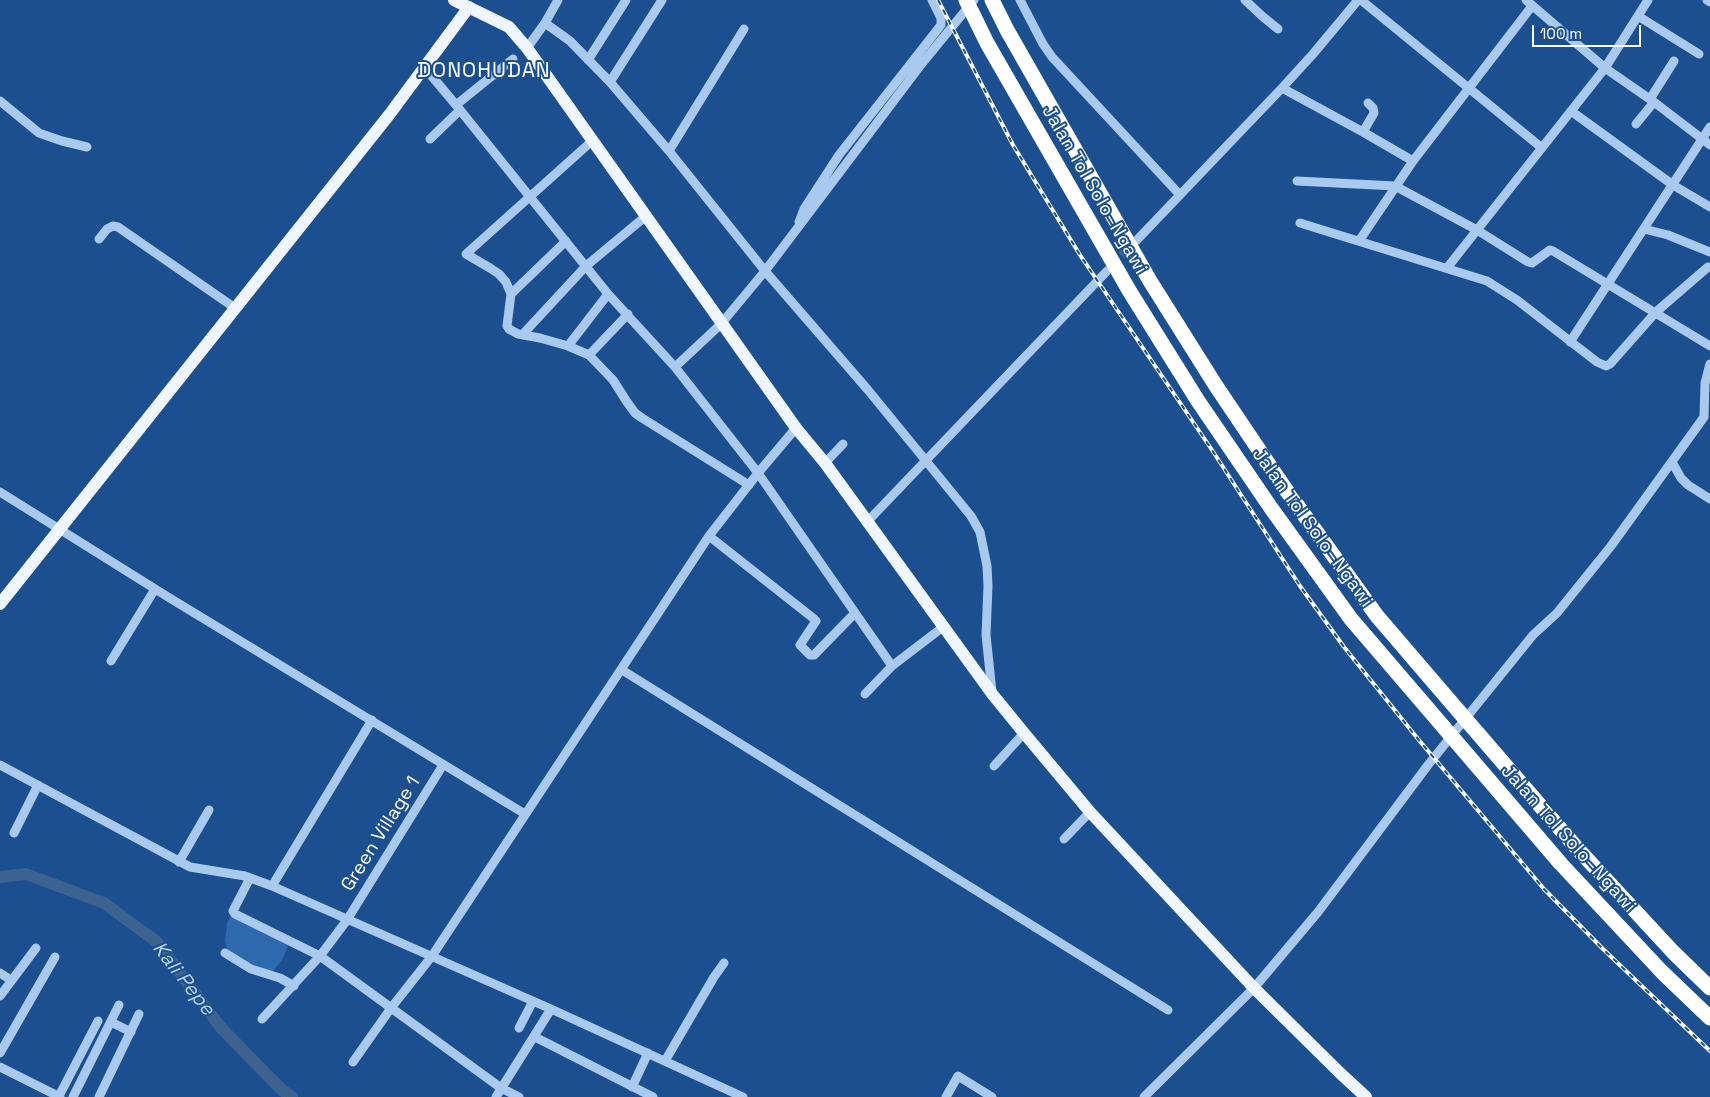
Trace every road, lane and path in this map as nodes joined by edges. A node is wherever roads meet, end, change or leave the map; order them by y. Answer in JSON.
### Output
{"nodes":[{"id":1,"x":454,"y":0,"type":"edge"},
{"id":2,"x":558,"y":0,"type":"edge"},
{"id":3,"x":626,"y":0,"type":"edge"},
{"id":4,"x":662,"y":0,"type":"edge"},
{"id":5,"x":932,"y":0,"type":"edge"},
{"id":6,"x":966,"y":0,"type":"edge"},
{"id":7,"x":974,"y":0,"type":"edge"},
{"id":8,"x":992,"y":0,"type":"edge"},
{"id":9,"x":1020,"y":0,"type":"edge"},
{"id":10,"x":1246,"y":0,"type":"edge"},
{"id":11,"x":1360,"y":0,"type":"edge"},
{"id":12,"x":1648,"y":0,"type":"edge"},
{"id":13,"x":1529,"y":3,"type":"edge"},
{"id":14,"x":469,"y":7,"type":"junction"},
{"id":15,"x":1638,"y":16,"type":"junction"},
{"id":16,"x":545,"y":22,"type":"junction"},
{"id":17,"x":744,"y":29,"type":"dead end"},
{"id":18,"x":1278,"y":29,"type":"dead end"},
{"id":19,"x":527,"y":48,"type":"junction"},
{"id":20,"x":1699,"y":54,"type":"dead end"},
{"id":21,"x":514,"y":59,"type":"dead end"},
{"id":22,"x":588,"y":60,"type":"junction"},
{"id":23,"x":1674,"y":61,"type":"dead end"},
{"id":24,"x":425,"y":68,"type":"junction"},
{"id":25,"x":1605,"y":68,"type":"junction"},
{"id":26,"x":610,"y":82,"type":"junction"},
{"id":27,"x":1468,"y":87,"type":"junction"},
{"id":28,"x":1282,"y":88,"type":"junction"},
{"id":29,"x":1652,"y":100,"type":"junction"},
{"id":30,"x":0,"y":101,"type":"edge"},
{"id":31,"x":1368,"y":103,"type":"dead end"},
{"id":32,"x":458,"y":108,"type":"junction"},
{"id":33,"x":1571,"y":111,"type":"junction"},
{"id":34,"x":1636,"y":124,"type":"dead end"},
{"id":35,"x":1710,"y":127,"type":"edge"},
{"id":36,"x":1363,"y":132,"type":"junction"},
{"id":37,"x":430,"y":139,"type":"dead end"},
{"id":38,"x":592,"y":140,"type":"junction"},
{"id":39,"x":1706,"y":142,"type":"edge"},
{"id":40,"x":87,"y":147,"type":"dead end"},
{"id":41,"x":1542,"y":148,"type":"junction"},
{"id":42,"x":669,"y":152,"type":"junction"},
{"id":43,"x":1412,"y":161,"type":"junction"},
{"id":44,"x":1297,"y":181,"type":"dead end"},
{"id":45,"x":1673,"y":185,"type":"junction"},
{"id":46,"x":1394,"y":186,"type":"junction"},
{"id":47,"x":1180,"y":195,"type":"junction"},
{"id":48,"x":530,"y":196,"type":"junction"},
{"id":49,"x":1710,"y":207,"type":"edge"},
{"id":50,"x":646,"y":216,"type":"junction"},
{"id":51,"x":1300,"y":223,"type":"dead end"},
{"id":52,"x":798,"y":227,"type":"junction"},
{"id":53,"x":1644,"y":229,"type":"junction"},
{"id":54,"x":1477,"y":230,"type":"junction"},
{"id":55,"x":99,"y":239,"type":"dead end"},
{"id":56,"x":566,"y":241,"type":"junction"},
{"id":57,"x":1136,"y":241,"type":"tunnel mouth"},
{"id":58,"x":1359,"y":241,"type":"junction"},
{"id":59,"x":1710,"y":252,"type":"edge"},
{"id":60,"x":586,"y":266,"type":"junction"},
{"id":61,"x":1708,"y":267,"type":"dead end"},
{"id":62,"x":1447,"y":268,"type":"junction"},
{"id":63,"x":765,"y":271,"type":"junction"},
{"id":64,"x":1107,"y":271,"type":"tunnel mouth"},
{"id":65,"x":1610,"y":284,"type":"junction"},
{"id":66,"x":511,"y":294,"type":"junction"},
{"id":67,"x":608,"y":294,"type":"junction"},
{"id":68,"x":235,"y":308,"type":"junction"},
{"id":69,"x":1656,"y":312,"type":"junction"},
{"id":70,"x":628,"y":314,"type":"junction"},
{"id":71,"x":721,"y":324,"type":"junction"},
{"id":72,"x":522,"y":334,"type":"junction"},
{"id":73,"x":1570,"y":342,"type":"junction"},
{"id":74,"x":568,"y":346,"type":"junction"},
{"id":75,"x":1710,"y":346,"type":"edge"},
{"id":76,"x":589,"y":356,"type":"junction"},
{"id":77,"x":1710,"y":364,"type":"edge"},
{"id":78,"x":675,"y":368,"type":"junction"},
{"id":79,"x":1707,"y":419,"type":"edge"},
{"id":80,"x":796,"y":428,"type":"junction"},
{"id":81,"x":843,"y":444,"type":"dead end"},
{"id":82,"x":925,"y":460,"type":"junction"},
{"id":83,"x":1672,"y":462,"type":"junction"},
{"id":84,"x":825,"y":463,"type":"junction"},
{"id":85,"x":758,"y":473,"type":"junction"},
{"id":86,"x":749,"y":485,"type":"junction"},
{"id":87,"x":0,"y":492,"type":"edge"},
{"id":88,"x":1710,"y":499,"type":"edge"},
{"id":89,"x":867,"y":522,"type":"junction"},
{"id":90,"x":59,"y":528,"type":"junction"},
{"id":91,"x":709,"y":536,"type":"junction"},
{"id":92,"x":155,"y":588,"type":"junction"},
{"id":93,"x":0,"y":604,"type":"edge"},
{"id":94,"x":854,"y":613,"type":"junction"},
{"id":95,"x":943,"y":628,"type":"junction"},
{"id":96,"x":111,"y":661,"type":"dead end"},
{"id":97,"x":892,"y":666,"type":"junction"},
{"id":98,"x":622,"y":670,"type":"junction"},
{"id":99,"x":865,"y":694,"type":"dead end"},
{"id":100,"x":992,"y":694,"type":"junction"},
{"id":101,"x":372,"y":720,"type":"junction"},
{"id":102,"x":1024,"y":733,"type":"junction"},
{"id":103,"x":443,"y":765,"type":"junction"},
{"id":104,"x":994,"y":766,"type":"dead end"},
{"id":105,"x":1,"y":768,"type":"edge"},
{"id":106,"x":38,"y":785,"type":"junction"},
{"id":107,"x":209,"y":810,"type":"dead end"},
{"id":108,"x":1090,"y":812,"type":"junction"},
{"id":109,"x":524,"y":814,"type":"junction"},
{"id":110,"x":14,"y":833,"type":"dead end"},
{"id":111,"x":1064,"y":839,"type":"dead end"},
{"id":112,"x":179,"y":862,"type":"junction"},
{"id":113,"x":250,"y":878,"type":"junction"},
{"id":114,"x":272,"y":886,"type":"junction"},
{"id":115,"x":347,"y":920,"type":"junction"},
{"id":116,"x":36,"y":948,"type":"dead end"},
{"id":117,"x":225,"y":953,"type":"dead end"},
{"id":118,"x":320,"y":956,"type":"junction"},
{"id":119,"x":432,"y":956,"type":"junction"},
{"id":120,"x":55,"y":957,"type":"dead end"},
{"id":121,"x":724,"y":963,"type":"dead end"},
{"id":122,"x":0,"y":973,"type":"edge"},
{"id":123,"x":11,"y":980,"type":"junction"},
{"id":124,"x":294,"y":986,"type":"junction"},
{"id":125,"x":1254,"y":988,"type":"junction"},
{"id":126,"x":1710,"y":988,"type":"edge"},
{"id":127,"x":0,"y":996,"type":"edge"},
{"id":128,"x":533,"y":1001,"type":"junction"},
{"id":129,"x":119,"y":1005,"type":"dead end"},
{"id":130,"x":392,"y":1008,"type":"junction"},
{"id":131,"x":551,"y":1009,"type":"junction"},
{"id":132,"x":1168,"y":1010,"type":"dead end"},
{"id":133,"x":139,"y":1014,"type":"dead end"},
{"id":134,"x":1710,"y":1018,"type":"edge"},
{"id":135,"x":262,"y":1019,"type":"dead end"},
{"id":136,"x":98,"y":1021,"type":"dead end"},
{"id":137,"x":111,"y":1022,"type":"junction"},
{"id":138,"x":518,"y":1028,"type":"dead end"},
{"id":139,"x":131,"y":1032,"type":"junction"},
{"id":140,"x":535,"y":1037,"type":"junction"},
{"id":141,"x":0,"y":1053,"type":"edge"},
{"id":142,"x":648,"y":1053,"type":"junction"},
{"id":143,"x":665,"y":1061,"type":"junction"},
{"id":144,"x":353,"y":1062,"type":"dead end"},
{"id":145,"x":0,"y":1067,"type":"edge"},
{"id":146,"x":632,"y":1087,"type":"junction"},
{"id":147,"x":501,"y":1088,"type":"junction"},
{"id":148,"x":60,"y":1097,"type":"edge"},
{"id":149,"x":73,"y":1097,"type":"edge"},
{"id":150,"x":99,"y":1097,"type":"edge"},
{"id":151,"x":496,"y":1097,"type":"edge"},
{"id":152,"x":519,"y":1097,"type":"edge"},
{"id":153,"x":653,"y":1097,"type":"edge"},
{"id":154,"x":743,"y":1097,"type":"edge"},
{"id":155,"x":946,"y":1097,"type":"edge"},
{"id":156,"x":992,"y":1097,"type":"edge"},
{"id":157,"x":1144,"y":1097,"type":"edge"},
{"id":158,"x":1366,"y":1097,"type":"edge"}],
"edges":[{"from":1,"to":14,"type":"main road"},
{"from":2,"to":16,"type":"street"},
{"from":3,"to":22,"type":"street"},
{"from":4,"to":26,"type":"street"},
{"from":5,"to":52,"type":"street"},
{"from":6,"to":134,"type":"highway","name":"Jalan Tol Solo–Ngawi"},
{"from":7,"to":52,"type":"street"},
{"from":8,"to":126,"type":"highway","name":"Jalan Tol Solo–Ngawi"},
{"from":9,"to":47,"type":"street"},
{"from":10,"to":18,"type":"street"},
{"from":11,"to":27,"type":"street"},
{"from":11,"to":28,"type":"street"},
{"from":12,"to":15,"type":"street"},
{"from":13,"to":25,"type":"street"},
{"from":13,"to":27,"type":"street"},
{"from":14,"to":19,"type":"main road"},
{"from":14,"to":24,"type":"main road"},
{"from":15,"to":20,"type":"street"},
{"from":15,"to":25,"type":"street"},
{"from":16,"to":19,"type":"street"},
{"from":16,"to":22,"type":"street"},
{"from":17,"to":42,"type":"street"},
{"from":19,"to":38,"type":"main road"},
{"from":21,"to":32,"type":"street"},
{"from":22,"to":26,"type":"street"},
{"from":23,"to":29,"type":"street"},
{"from":24,"to":32,"type":"street"},
{"from":24,"to":68,"type":"main road"},
{"from":25,"to":29,"type":"street"},
{"from":25,"to":33,"type":"street"},
{"from":26,"to":42,"type":"street"},
{"from":27,"to":41,"type":"street"},
{"from":27,"to":43,"type":"street"},
{"from":28,"to":36,"type":"street"},
{"from":28,"to":47,"type":"street"},
{"from":29,"to":34,"type":"street"},
{"from":29,"to":39,"type":"street"},
{"from":30,"to":40,"type":"street"},
{"from":31,"to":36,"type":"street"},
{"from":32,"to":37,"type":"street"},
{"from":32,"to":48,"type":"street"},
{"from":33,"to":41,"type":"street"},
{"from":33,"to":45,"type":"street"},
{"from":35,"to":39,"type":"street"},
{"from":36,"to":43,"type":"street"},
{"from":38,"to":48,"type":"street"},
{"from":38,"to":50,"type":"main road"},
{"from":39,"to":45,"type":"street"},
{"from":41,"to":54,"type":"street"},
{"from":42,"to":63,"type":"street"},
{"from":43,"to":46,"type":"street"},
{"from":44,"to":46,"type":"street"},
{"from":45,"to":49,"type":"street"},
{"from":45,"to":53,"type":"street"},
{"from":46,"to":54,"type":"street"},
{"from":46,"to":58,"type":"street"},
{"from":47,"to":57,"type":"street"},
{"from":48,"to":56,"type":"street"},
{"from":48,"to":66,"type":"street"},
{"from":50,"to":60,"type":"street"},
{"from":50,"to":71,"type":"main road"},
{"from":51,"to":58,"type":"street"},
{"from":52,"to":63,"type":"street"},
{"from":53,"to":59,"type":"street"},
{"from":53,"to":65,"type":"street"},
{"from":54,"to":62,"type":"street"},
{"from":54,"to":65,"type":"street"},
{"from":55,"to":68,"type":"street"},
{"from":56,"to":60,"type":"street"},
{"from":56,"to":66,"type":"street"},
{"from":58,"to":62,"type":"street"},
{"from":60,"to":67,"type":"street"},
{"from":60,"to":72,"type":"street"},
{"from":61,"to":69,"type":"street"},
{"from":62,"to":73,"type":"street"},
{"from":63,"to":71,"type":"street"},
{"from":63,"to":82,"type":"street"},
{"from":64,"to":82,"type":"street"},
{"from":65,"to":69,"type":"street"},
{"from":65,"to":73,"type":"street"},
{"from":66,"to":72,"type":"street"},
{"from":67,"to":70,"type":"street"},
{"from":67,"to":74,"type":"street"},
{"from":68,"to":90,"type":"main road"},
{"from":69,"to":73,"type":"street"},
{"from":69,"to":75,"type":"street"},
{"from":70,"to":76,"type":"street"},
{"from":70,"to":78,"type":"street"},
{"from":71,"to":78,"type":"street"},
{"from":71,"to":80,"type":"main road"},
{"from":72,"to":74,"type":"street"},
{"from":74,"to":76,"type":"street"},
{"from":76,"to":86,"type":"street"},
{"from":77,"to":79,"type":"street"},
{"from":78,"to":85,"type":"street"},
{"from":79,"to":83,"type":"street"},
{"from":80,"to":84,"type":"main road"},
{"from":80,"to":85,"type":"street"},
{"from":81,"to":84,"type":"street"},
{"from":82,"to":89,"type":"street"},
{"from":82,"to":100,"type":"street"},
{"from":83,"to":88,"type":"street"},
{"from":83,"to":125,"type":"street"},
{"from":84,"to":89,"type":"main road"},
{"from":85,"to":86,"type":"street"},
{"from":85,"to":94,"type":"street"},
{"from":86,"to":91,"type":"street"},
{"from":87,"to":90,"type":"street"},
{"from":89,"to":95,"type":"main road"},
{"from":90,"to":92,"type":"street"},
{"from":90,"to":93,"type":"main road"},
{"from":91,"to":94,"type":"street"},
{"from":91,"to":98,"type":"street"},
{"from":92,"to":96,"type":"street"},
{"from":92,"to":101,"type":"street"},
{"from":94,"to":97,"type":"street"},
{"from":95,"to":97,"type":"street"},
{"from":95,"to":100,"type":"main road"},
{"from":97,"to":99,"type":"street"},
{"from":98,"to":109,"type":"street"},
{"from":98,"to":132,"type":"street"},
{"from":100,"to":102,"type":"main road"},
{"from":101,"to":103,"type":"street"},
{"from":101,"to":114,"type":"street"},
{"from":102,"to":104,"type":"street"},
{"from":102,"to":108,"type":"main road"},
{"from":103,"to":109,"type":"street"},
{"from":103,"to":115,"type":"street","name":"Green Village 1"},
{"from":105,"to":106,"type":"street"},
{"from":106,"to":110,"type":"street"},
{"from":106,"to":112,"type":"street"},
{"from":107,"to":112,"type":"street"},
{"from":108,"to":111,"type":"street"},
{"from":108,"to":125,"type":"main road"},
{"from":109,"to":119,"type":"street"},
{"from":112,"to":113,"type":"street"},
{"from":113,"to":114,"type":"street"},
{"from":113,"to":118,"type":"street"},
{"from":114,"to":115,"type":"street"},
{"from":115,"to":118,"type":"street","name":"Green Village 1"},
{"from":115,"to":119,"type":"street"},
{"from":116,"to":123,"type":"street"},
{"from":117,"to":124,"type":"street"},
{"from":118,"to":124,"type":"street","name":"Green Village 1"},
{"from":118,"to":130,"type":"street"},
{"from":119,"to":128,"type":"street"},
{"from":119,"to":130,"type":"street"},
{"from":120,"to":141,"type":"street"},
{"from":121,"to":143,"type":"street"},
{"from":122,"to":123,"type":"street"},
{"from":123,"to":127,"type":"street"},
{"from":124,"to":135,"type":"street","name":"Green Village 1"},
{"from":125,"to":157,"type":"street"},
{"from":125,"to":158,"type":"main road"},
{"from":128,"to":131,"type":"street"},
{"from":128,"to":138,"type":"street"},
{"from":129,"to":137,"type":"street"},
{"from":130,"to":144,"type":"street"},
{"from":130,"to":147,"type":"street"},
{"from":131,"to":140,"type":"street"},
{"from":131,"to":142,"type":"street"},
{"from":133,"to":139,"type":"street"},
{"from":136,"to":148,"type":"street"},
{"from":137,"to":139,"type":"street"},
{"from":137,"to":149,"type":"street"},
{"from":139,"to":150,"type":"street"},
{"from":140,"to":146,"type":"street"},
{"from":140,"to":147,"type":"street"},
{"from":142,"to":143,"type":"street"},
{"from":142,"to":146,"type":"street"},
{"from":143,"to":154,"type":"street"},
{"from":145,"to":148,"type":"street"},
{"from":146,"to":153,"type":"street"},
{"from":147,"to":151,"type":"street"},
{"from":147,"to":152,"type":"street"},
{"from":155,"to":156,"type":"street"}]}
